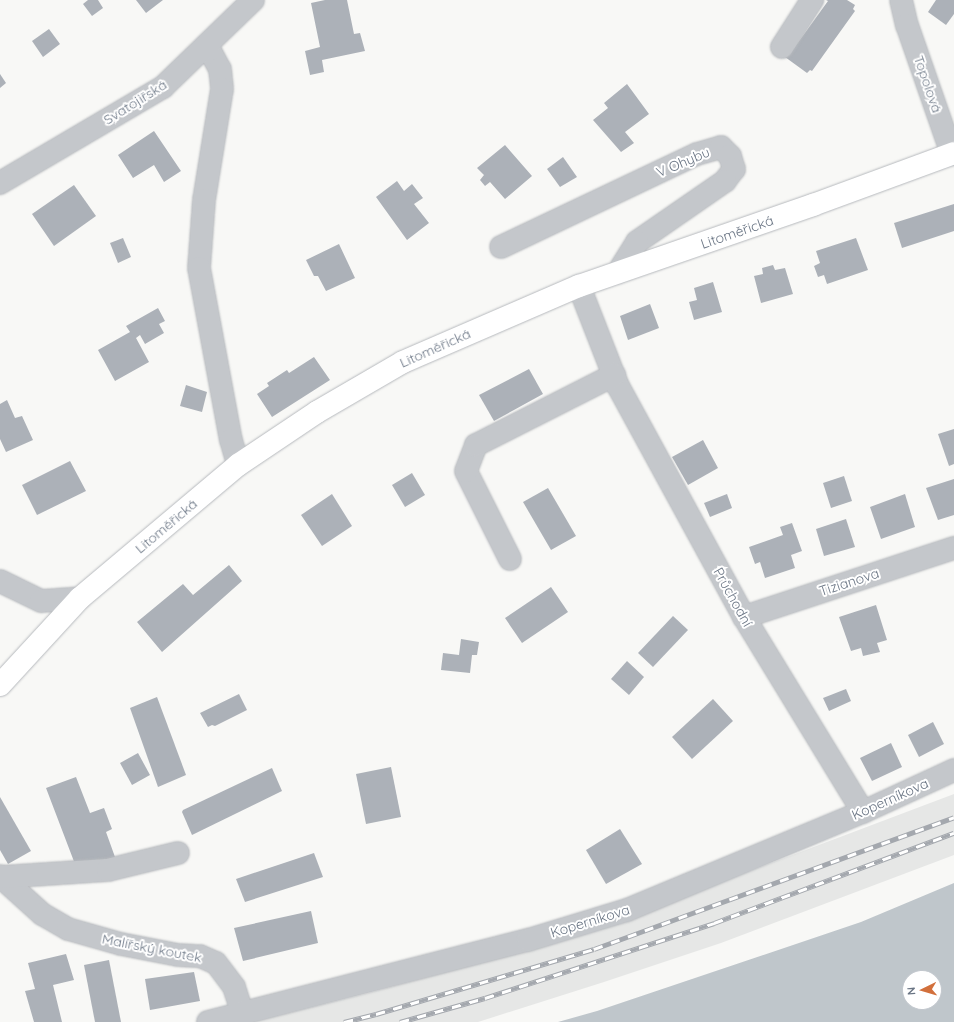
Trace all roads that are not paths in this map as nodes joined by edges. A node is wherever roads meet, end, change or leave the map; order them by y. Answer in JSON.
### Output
{"nodes":[{"id":1,"x":253,"y":0,"type":"edge"},
{"id":2,"x":812,"y":0,"type":"edge"},
{"id":3,"x":907,"y":5,"type":"edge"},
{"id":4,"x":207,"y":45,"type":"junction"},
{"id":5,"x":782,"y":47,"type":"dead end"},
{"id":6,"x":953,"y":153,"type":"edge"},
{"id":7,"x":0,"y":183,"type":"edge"},
{"id":8,"x":501,"y":247,"type":"dead end"},
{"id":9,"x":618,"y":272,"type":"junction"},
{"id":10,"x":579,"y":286,"type":"junction"},
{"id":11,"x":614,"y":375,"type":"junction"},
{"id":12,"x":238,"y":465,"type":"junction"},
{"id":13,"x":954,"y":548,"type":"edge"},
{"id":14,"x":510,"y":559,"type":"dead end"},
{"id":15,"x":0,"y":581,"type":"edge"},
{"id":16,"x":80,"y":598,"type":"junction"},
{"id":17,"x":744,"y":617,"type":"junction"},
{"id":18,"x":0,"y":686,"type":"edge"},
{"id":19,"x":954,"y":770,"type":"edge"},
{"id":20,"x":863,"y":812,"type":"junction"},
{"id":21,"x":178,"y":853,"type":"dead end"},
{"id":22,"x":0,"y":876,"type":"edge"},
{"id":23,"x":243,"y":1014,"type":"junction"},
{"id":24,"x":208,"y":1022,"type":"edge"}],
"edges":[{"from":1,"to":4,"type":"street","name":"Svatojiřská"},
{"from":2,"to":5,"type":"street"},
{"from":3,"to":6,"type":"street","name":"Topolová"},
{"from":4,"to":7,"type":"street","name":"Svatojiřská"},
{"from":4,"to":12,"type":"street"},
{"from":6,"to":9,"type":"main road","name":"Litoměřická"},
{"from":8,"to":9,"type":"street","name":"V Ohybu"},
{"from":9,"to":10,"type":"main road","name":"Litoměřická"},
{"from":10,"to":11,"type":"street","name":"Průchodní"},
{"from":10,"to":12,"type":"main road","name":"Litoměřická"},
{"from":11,"to":14,"type":"street"},
{"from":11,"to":17,"type":"street","name":"Průchodní"},
{"from":12,"to":16,"type":"main road","name":"Litoměřická"},
{"from":13,"to":17,"type":"street","name":"Tizianova"},
{"from":15,"to":16,"type":"street"},
{"from":16,"to":18,"type":"main road","name":"Litoměřická"},
{"from":17,"to":20,"type":"street","name":"Průchodní"},
{"from":19,"to":20,"type":"street","name":"Koperníkova"},
{"from":20,"to":23,"type":"street","name":"Koperníkova"},
{"from":21,"to":22,"type":"street","name":"Malířský koutek"},
{"from":22,"to":23,"type":"street","name":"Malířský koutek"},
{"from":23,"to":24,"type":"street","name":"Koperníkova"}]}
